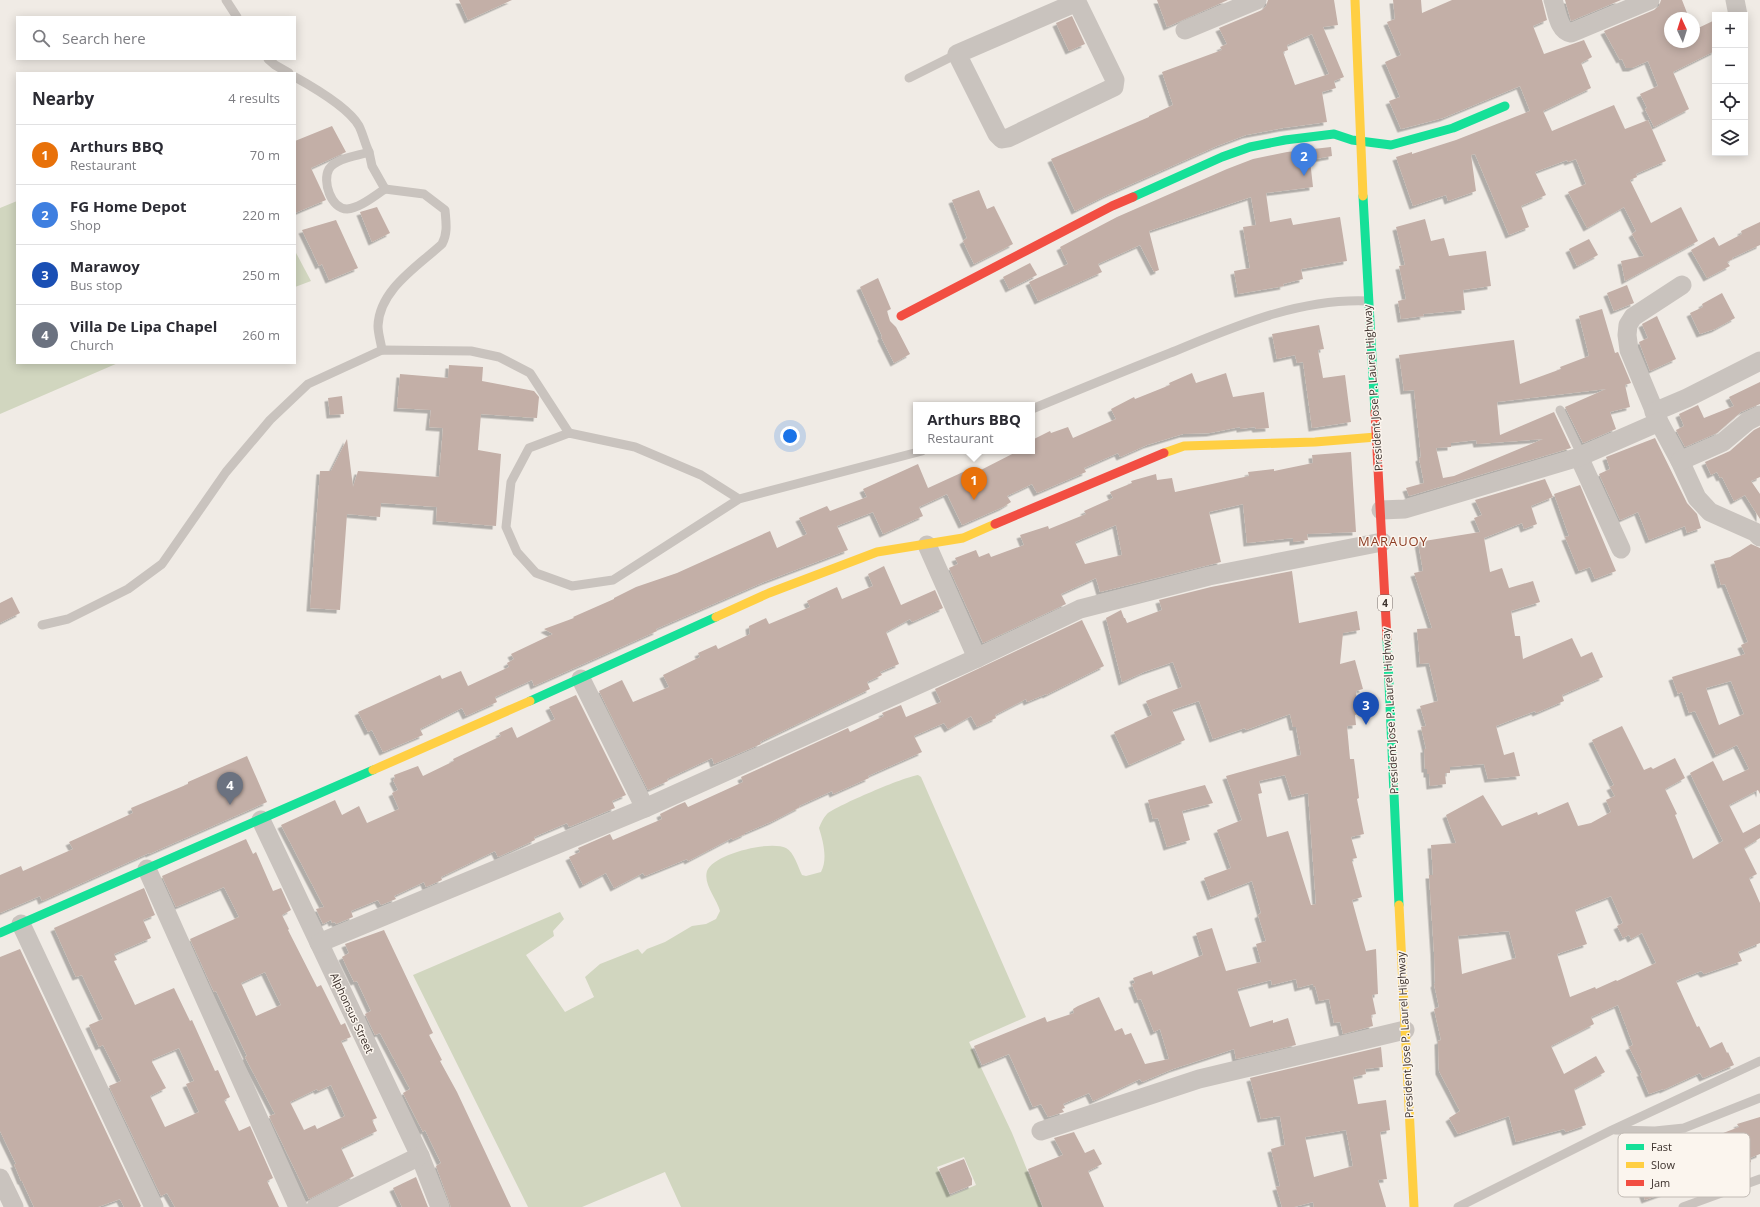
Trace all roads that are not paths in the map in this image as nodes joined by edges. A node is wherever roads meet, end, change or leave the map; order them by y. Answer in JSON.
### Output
{"nodes":[{"id":1,"x":226,"y":0,"type":"edge"},
{"id":2,"x":1257,"y":0,"type":"edge"},
{"id":3,"x":1355,"y":0,"type":"edge"},
{"id":4,"x":1553,"y":0,"type":"edge"},
{"id":5,"x":1650,"y":0,"type":"edge"},
{"id":6,"x":1735,"y":0,"type":"edge"},
{"id":7,"x":1076,"y":1,"type":"edge"},
{"id":8,"x":1737,"y":12,"type":"edge"},
{"id":9,"x":236,"y":16,"type":"edge"},
{"id":10,"x":1185,"y":30,"type":"dead end"},
{"id":11,"x":957,"y":54,"type":"junction"},
{"id":12,"x":269,"y":60,"type":"edge"},
{"id":13,"x":287,"y":72,"type":"edge"},
{"id":14,"x":296,"y":77,"type":"edge"},
{"id":15,"x":909,"y":78,"type":"dead end"},
{"id":16,"x":1505,"y":106,"type":"dead end"},
{"id":17,"x":1361,"y":142,"type":"junction"},
{"id":18,"x":368,"y":152,"type":"junction"},
{"id":19,"x":385,"y":189,"type":"junction"},
{"id":20,"x":1682,"y":285,"type":"dead end"},
{"id":21,"x":1368,"y":301,"type":"junction"},
{"id":22,"x":901,"y":316,"type":"dead end"},
{"id":23,"x":382,"y":350,"type":"junction"},
{"id":24,"x":1760,"y":361,"type":"edge"},
{"id":25,"x":1035,"y":408,"type":"edge"},
{"id":26,"x":1560,"y":410,"type":"dead end"},
{"id":27,"x":1760,"y":415,"type":"edge"},
{"id":28,"x":1656,"y":417,"type":"junction"},
{"id":29,"x":569,"y":434,"type":"junction"},
{"id":30,"x":1376,"y":437,"type":"junction"},
{"id":31,"x":913,"y":453,"type":"edge"},
{"id":32,"x":1581,"y":456,"type":"junction"},
{"id":33,"x":1680,"y":461,"type":"junction"},
{"id":34,"x":739,"y":499,"type":"junction"},
{"id":35,"x":1381,"y":510,"type":"junction"},
{"id":36,"x":1758,"y":532,"type":"edge"},
{"id":37,"x":1382,"y":542,"type":"junction"},
{"id":38,"x":927,"y":545,"type":"junction"},
{"id":39,"x":1621,"y":549,"type":"dead end"},
{"id":40,"x":42,"y":625,"type":"dead end"},
{"id":41,"x":977,"y":658,"type":"junction"},
{"id":42,"x":581,"y":679,"type":"junction"},
{"id":43,"x":645,"y":808,"type":"junction"},
{"id":44,"x":261,"y":820,"type":"junction"},
{"id":45,"x":147,"y":869,"type":"junction"},
{"id":46,"x":21,"y":924,"type":"junction"},
{"id":47,"x":0,"y":933,"type":"edge"},
{"id":48,"x":319,"y":943,"type":"junction"},
{"id":49,"x":1404,"y":1030,"type":"junction"},
{"id":50,"x":1760,"y":1061,"type":"edge"},
{"id":51,"x":1760,"y":1098,"type":"edge"},
{"id":52,"x":1612,"y":1130,"type":"junction"},
{"id":53,"x":1041,"y":1131,"type":"dead end"},
{"id":54,"x":420,"y":1156,"type":"junction"},
{"id":55,"x":0,"y":1178,"type":"edge"},
{"id":56,"x":1760,"y":1180,"type":"edge"},
{"id":57,"x":1750,"y":1184,"type":"edge"},
{"id":58,"x":1712,"y":1197,"type":"edge"},
{"id":59,"x":14,"y":1207,"type":"edge"},
{"id":60,"x":154,"y":1207,"type":"edge"},
{"id":61,"x":298,"y":1207,"type":"edge"},
{"id":62,"x":316,"y":1207,"type":"edge"},
{"id":63,"x":440,"y":1207,"type":"edge"},
{"id":64,"x":1414,"y":1207,"type":"edge"},
{"id":65,"x":1458,"y":1207,"type":"edge"},
{"id":66,"x":1683,"y":1207,"type":"edge"}],
"edges":[{"from":1,"to":9,"type":"lane"},
{"from":2,"to":10,"type":"street"},
{"from":3,"to":17,"type":"street","name":"President Jose P. Laurel Highway","number":"4"},
{"from":4,"to":5,"type":"street"},
{"from":6,"to":8,"type":"street"},
{"from":7,"to":11,"type":"street"},
{"from":7,"to":11,"type":"street"},
{"from":11,"to":15,"type":"lane"},
{"from":12,"to":13,"type":"lane"},
{"from":14,"to":18,"type":"lane"},
{"from":16,"to":17,"type":"street"},
{"from":17,"to":21,"type":"street","name":"President Jose P. Laurel Highway","number":"4"},
{"from":17,"to":22,"type":"street"},
{"from":18,"to":19,"type":"lane"},
{"from":18,"to":19,"type":"lane"},
{"from":19,"to":23,"type":"lane"},
{"from":20,"to":28,"type":"street"},
{"from":21,"to":25,"type":"lane"},
{"from":21,"to":30,"type":"street","name":"President Jose P. Laurel Highway","number":"4"},
{"from":23,"to":29,"type":"lane"},
{"from":23,"to":40,"type":"lane"},
{"from":24,"to":28,"type":"street"},
{"from":26,"to":32,"type":"lane"},
{"from":27,"to":33,"type":"street"},
{"from":28,"to":32,"type":"street"},
{"from":28,"to":33,"type":"street"},
{"from":29,"to":34,"type":"lane"},
{"from":29,"to":34,"type":"lane"},
{"from":30,"to":35,"type":"street","name":"President Jose P. Laurel Highway","number":"4"},
{"from":30,"to":38,"type":"street"},
{"from":31,"to":34,"type":"lane"},
{"from":32,"to":35,"type":"street"},
{"from":32,"to":39,"type":"street"},
{"from":33,"to":36,"type":"street"},
{"from":35,"to":37,"type":"street","name":"President Jose P. Laurel Highway","number":"4"},
{"from":37,"to":41,"type":"street"},
{"from":37,"to":49,"type":"street","name":"President Jose P. Laurel Highway","number":"4"},
{"from":38,"to":41,"type":"street"},
{"from":38,"to":42,"type":"street"},
{"from":41,"to":43,"type":"street"},
{"from":42,"to":43,"type":"street"},
{"from":42,"to":44,"type":"street"},
{"from":43,"to":48,"type":"street"},
{"from":44,"to":45,"type":"street"},
{"from":44,"to":48,"type":"street","name":"Alphonsus Street"},
{"from":45,"to":46,"type":"street"},
{"from":45,"to":61,"type":"street"},
{"from":46,"to":47,"type":"street"},
{"from":46,"to":60,"type":"street"},
{"from":48,"to":54,"type":"street","name":"Alphonsus Street"},
{"from":49,"to":53,"type":"street"},
{"from":49,"to":64,"type":"street","name":"President Jose P. Laurel Highway","number":"4"},
{"from":50,"to":52,"type":"lane"},
{"from":51,"to":52,"type":"lane"},
{"from":52,"to":65,"type":"lane"},
{"from":54,"to":62,"type":"street"},
{"from":54,"to":63,"type":"street","name":"Alphonsus Street"},
{"from":55,"to":59,"type":"street"},
{"from":56,"to":57,"type":"lane"},
{"from":58,"to":66,"type":"lane"}]}
